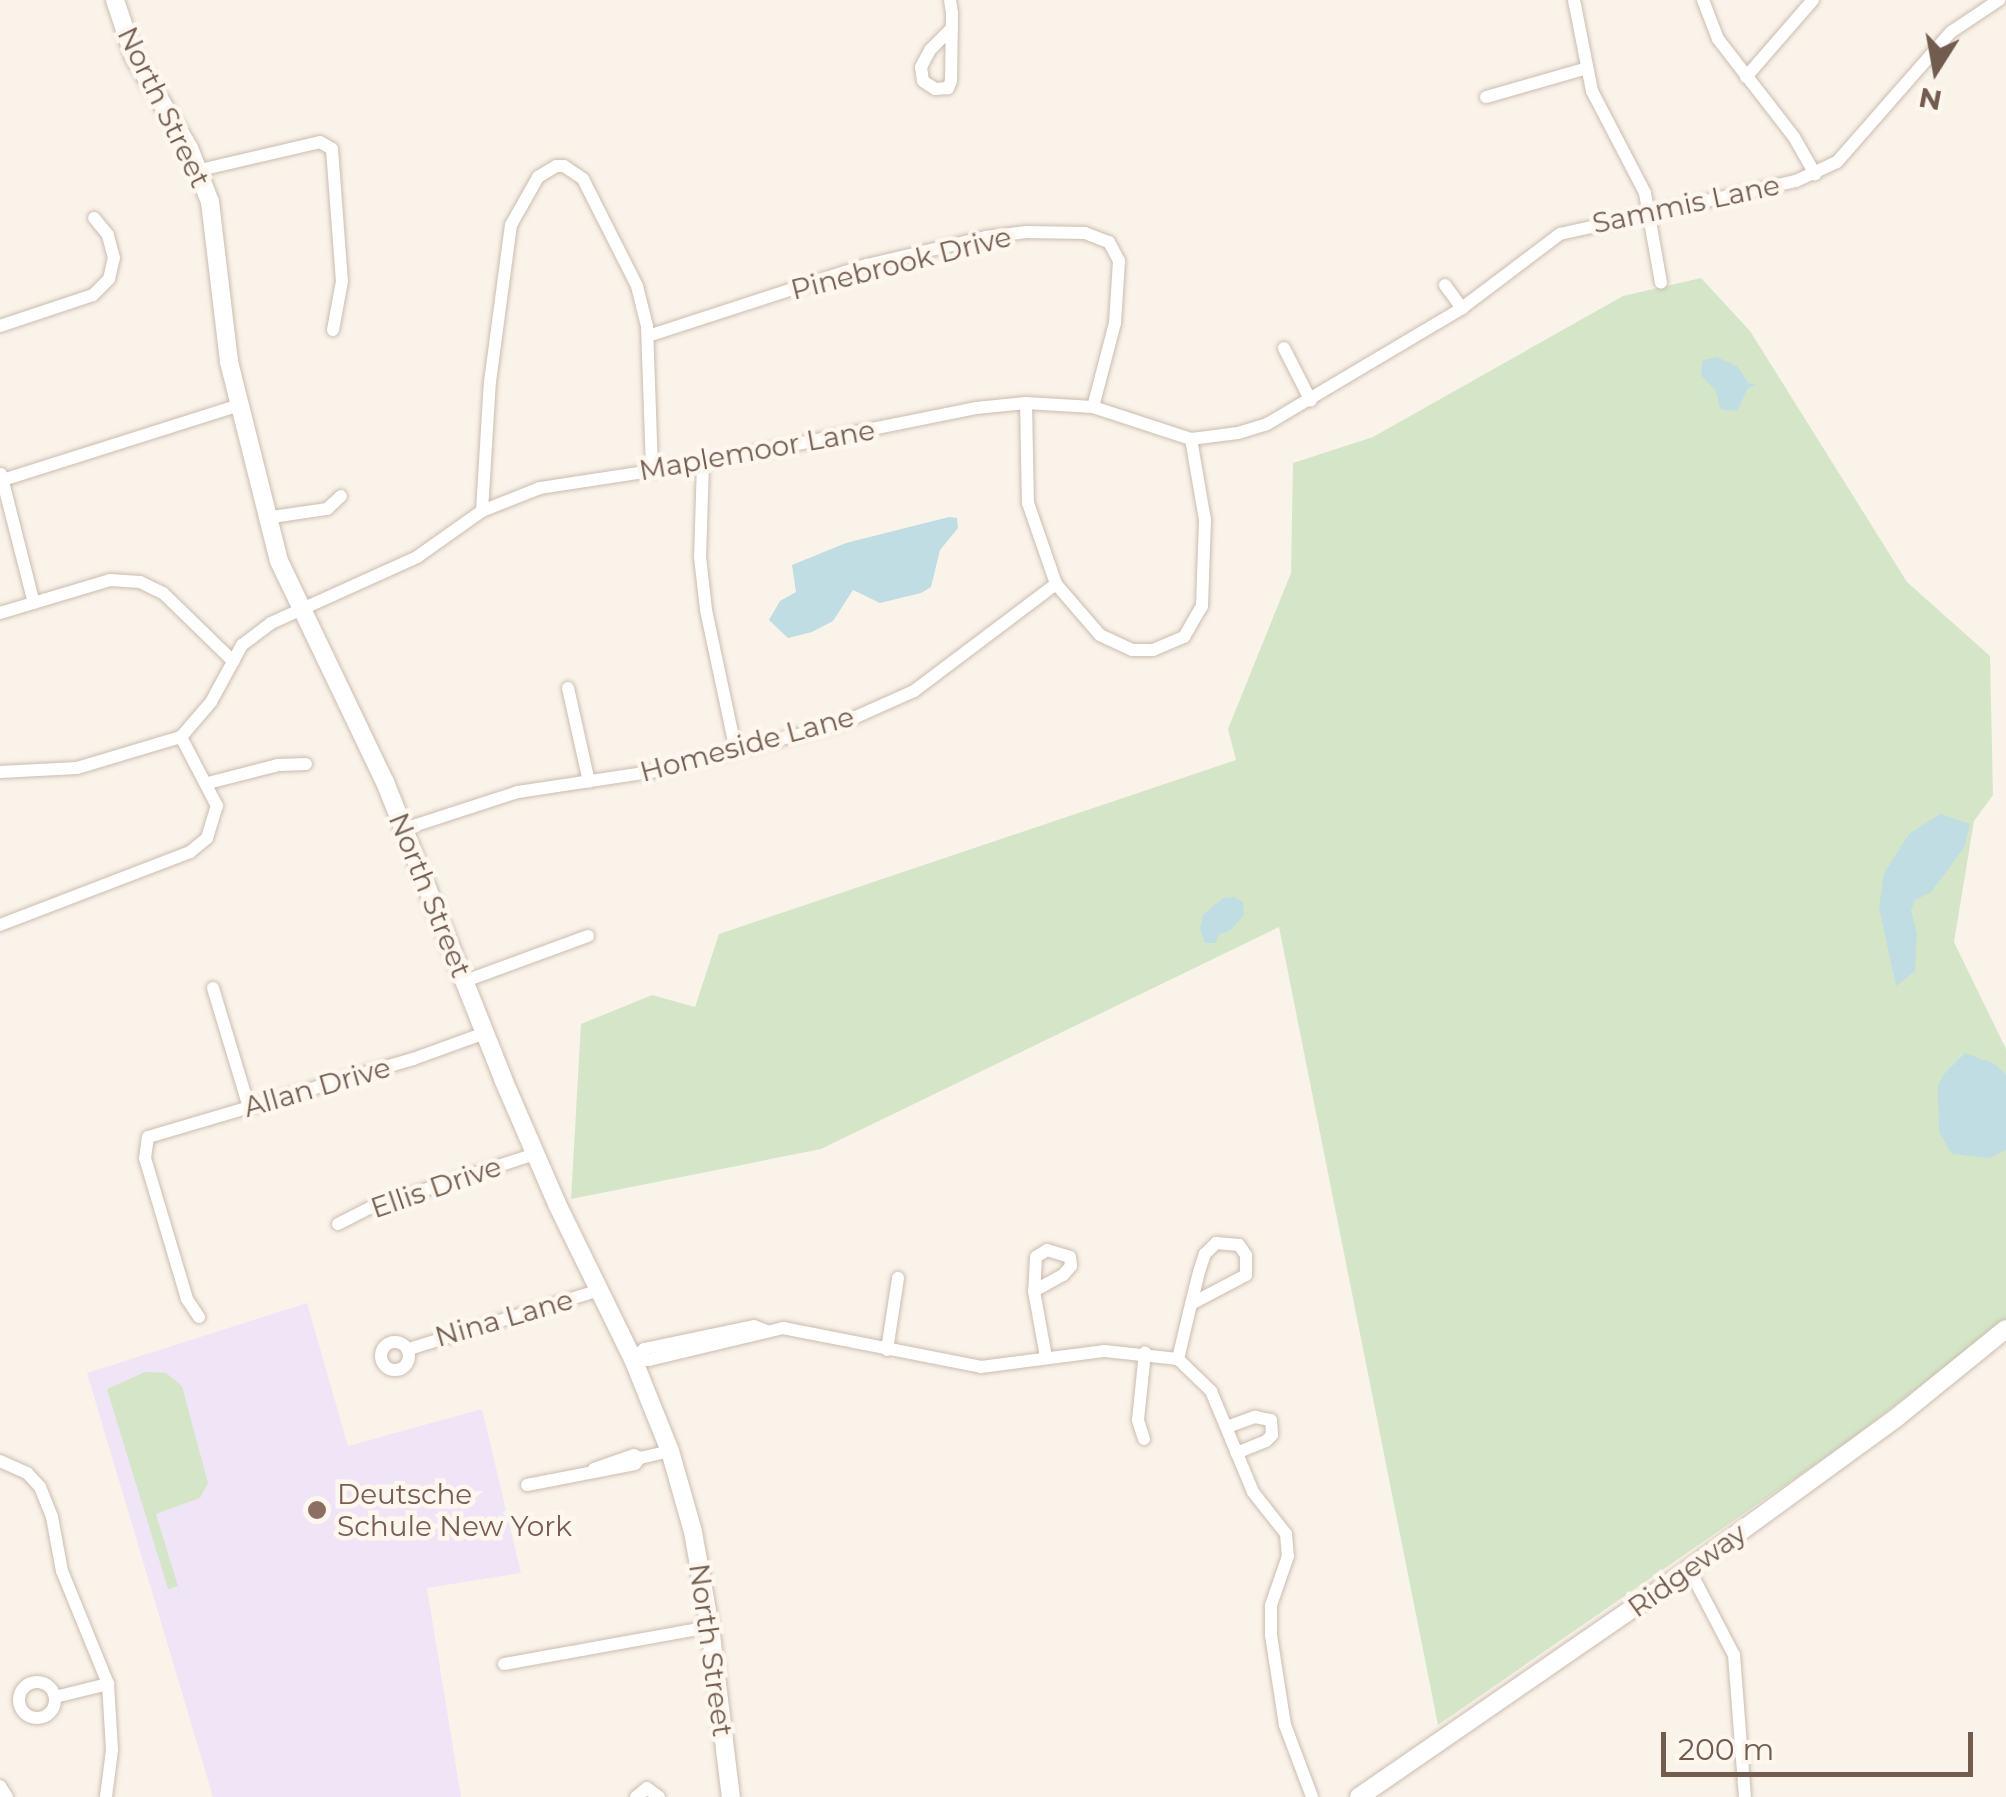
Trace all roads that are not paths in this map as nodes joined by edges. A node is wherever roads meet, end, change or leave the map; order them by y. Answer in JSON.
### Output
{"nodes":[{"id":1,"x":115,"y":0,"type":"edge"},
{"id":2,"x":950,"y":0,"type":"edge"},
{"id":3,"x":1593,"y":0,"type":"edge"},
{"id":4,"x":1703,"y":0,"type":"edge"},
{"id":5,"x":1813,"y":0,"type":"edge"},
{"id":6,"x":2000,"y":0,"type":"edge"},
{"id":7,"x":1574,"y":2,"type":"edge"},
{"id":8,"x":952,"y":28,"type":"junction"},
{"id":9,"x":1587,"y":68,"type":"junction"},
{"id":10,"x":1746,"y":77,"type":"junction"},
{"id":11,"x":1486,"y":97,"type":"dead end"},
{"id":12,"x":200,"y":170,"type":"junction"},
{"id":13,"x":1815,"y":174,"type":"junction"},
{"id":14,"x":1650,"y":213,"type":"junction"},
{"id":15,"x":94,"y":218,"type":"dead end"},
{"id":16,"x":1661,"y":283,"type":"dead end"},
{"id":17,"x":1445,"y":286,"type":"dead end"},
{"id":18,"x":1462,"y":308,"type":"junction"},
{"id":19,"x":0,"y":326,"type":"edge"},
{"id":20,"x":333,"y":330,"type":"dead end"},
{"id":21,"x":648,"y":336,"type":"junction"},
{"id":22,"x":1284,"y":348,"type":"dead end"},
{"id":23,"x":1311,"y":401,"type":"junction"},
{"id":24,"x":1026,"y":403,"type":"junction"},
{"id":25,"x":239,"y":404,"type":"junction"},
{"id":26,"x":1093,"y":407,"type":"junction"},
{"id":27,"x":1238,"y":434,"type":"joint"},
{"id":28,"x":1192,"y":438,"type":"junction"},
{"id":29,"x":703,"y":463,"type":"junction"},
{"id":30,"x":652,"y":470,"type":"junction"},
{"id":31,"x":2,"y":476,"type":"edge"},
{"id":32,"x":340,"y":496,"type":"dead end"},
{"id":33,"x":482,"y":511,"type":"junction"},
{"id":34,"x":265,"y":518,"type":"junction"},
{"id":35,"x":1056,"y":584,"type":"junction"},
{"id":36,"x":34,"y":602,"type":"junction"},
{"id":37,"x":300,"y":610,"type":"junction"},
{"id":38,"x":0,"y":613,"type":"edge"},
{"id":39,"x":233,"y":661,"type":"junction"},
{"id":40,"x":568,"y":688,"type":"dead end"},
{"id":41,"x":182,"y":737,"type":"junction"},
{"id":42,"x":736,"y":751,"type":"junction"},
{"id":43,"x":306,"y":764,"type":"dead end"},
{"id":44,"x":0,"y":772,"type":"edge"},
{"id":45,"x":589,"y":782,"type":"junction"},
{"id":46,"x":208,"y":784,"type":"junction"},
{"id":47,"x":404,"y":829,"type":"junction"},
{"id":48,"x":0,"y":925,"type":"edge"},
{"id":49,"x":588,"y":936,"type":"dead end"},
{"id":50,"x":465,"y":981,"type":"junction"},
{"id":51,"x":213,"y":988,"type":"dead end"},
{"id":52,"x":485,"y":1033,"type":"junction"},
{"id":53,"x":249,"y":1107,"type":"junction"},
{"id":54,"x":535,"y":1154,"type":"junction"},
{"id":55,"x":338,"y":1224,"type":"dead end"},
{"id":56,"x":898,"y":1278,"type":"dead end"},
{"id":57,"x":600,"y":1290,"type":"junction"},
{"id":58,"x":1034,"y":1291,"type":"dead end"},
{"id":59,"x":1191,"y":1304,"type":"junction"},
{"id":60,"x":199,"y":1317,"type":"dead end"},
{"id":61,"x":2006,"y":1329,"type":"edge"},
{"id":62,"x":408,"y":1348,"type":"dead end"},
{"id":63,"x":887,"y":1350,"type":"junction"},
{"id":64,"x":1146,"y":1352,"type":"junction"},
{"id":65,"x":1046,"y":1356,"type":"junction"},
{"id":66,"x":633,"y":1358,"type":"junction"},
{"id":67,"x":1178,"y":1360,"type":"junction"},
{"id":68,"x":1227,"y":1427,"type":"junction"},
{"id":69,"x":1144,"y":1439,"type":"dead end"},
{"id":70,"x":670,"y":1450,"type":"junction"},
{"id":71,"x":1236,"y":1453,"type":"junction"},
{"id":72,"x":0,"y":1460,"type":"edge"},
{"id":73,"x":527,"y":1485,"type":"dead end"},
{"id":74,"x":1689,"y":1569,"type":"junction"},
{"id":75,"x":710,"y":1627,"type":"junction"},
{"id":76,"x":504,"y":1664,"type":"dead end"},
{"id":77,"x":108,"y":1684,"type":"junction"},
{"id":78,"x":55,"y":1697,"type":"dead end"},
{"id":79,"x":0,"y":1786,"type":"edge"},
{"id":80,"x":7,"y":1797,"type":"edge"},
{"id":81,"x":106,"y":1797,"type":"edge"},
{"id":82,"x":636,"y":1797,"type":"edge"},
{"id":83,"x":659,"y":1797,"type":"edge"},
{"id":84,"x":731,"y":1797,"type":"edge"},
{"id":85,"x":1312,"y":1797,"type":"edge"},
{"id":86,"x":1359,"y":1797,"type":"edge"},
{"id":87,"x":1745,"y":1797,"type":"edge"}],
"edges":[{"from":1,"to":12,"type":"main road","name":"North Street"},
{"from":2,"to":8,"type":"street"},
{"from":3,"to":7,"type":"street"},
{"from":4,"to":10,"type":"street"},
{"from":5,"to":10,"type":"street"},
{"from":6,"to":13,"type":"street","name":"Sammis Lane"},
{"from":7,"to":9,"type":"street"},
{"from":8,"to":8,"type":"street"},
{"from":9,"to":11,"type":"street"},
{"from":9,"to":14,"type":"street"},
{"from":10,"to":13,"type":"street"},
{"from":12,"to":20,"type":"street"},
{"from":12,"to":25,"type":"main road","name":"North Street"},
{"from":13,"to":14,"type":"street","name":"Sammis Lane"},
{"from":14,"to":16,"type":"street"},
{"from":14,"to":18,"type":"street","name":"Sammis Lane"},
{"from":15,"to":19,"type":"street"},
{"from":17,"to":18,"type":"street"},
{"from":18,"to":23,"type":"street","name":"Sammis Lane"},
{"from":21,"to":26,"type":"street","name":"Pinebrook Drive"},
{"from":21,"to":30,"type":"street"},
{"from":21,"to":33,"type":"street"},
{"from":22,"to":23,"type":"street"},
{"from":23,"to":27,"type":"street","name":"Sammis Lane"},
{"from":24,"to":26,"type":"street","name":"Maplemoor Lane"},
{"from":24,"to":29,"type":"street","name":"Maplemoor Lane"},
{"from":24,"to":35,"type":"street"},
{"from":25,"to":31,"type":"street"},
{"from":25,"to":34,"type":"main road","name":"North Street"},
{"from":26,"to":28,"type":"street","name":"Maplemoor Lane"},
{"from":27,"to":28,"type":"street","name":"Maplemoor Lane"},
{"from":28,"to":35,"type":"street"},
{"from":29,"to":30,"type":"street","name":"Maplemoor Lane"},
{"from":29,"to":42,"type":"street"},
{"from":30,"to":33,"type":"street","name":"Maplemoor Lane"},
{"from":31,"to":36,"type":"street"},
{"from":32,"to":34,"type":"street"},
{"from":33,"to":37,"type":"street","name":"Maplemoor Lane"},
{"from":34,"to":37,"type":"main road","name":"North Street"},
{"from":35,"to":42,"type":"street","name":"Homeside Lane"},
{"from":36,"to":38,"type":"street"},
{"from":36,"to":39,"type":"street"},
{"from":37,"to":39,"type":"street","name":"Maplemoor Lane"},
{"from":37,"to":47,"type":"main road","name":"North Street"},
{"from":39,"to":41,"type":"street","name":"Maplemoor Lane"},
{"from":40,"to":45,"type":"street"},
{"from":41,"to":44,"type":"street"},
{"from":41,"to":46,"type":"street"},
{"from":42,"to":45,"type":"street","name":"Homeside Lane"},
{"from":43,"to":46,"type":"street"},
{"from":45,"to":47,"type":"street","name":"Homeside Lane"},
{"from":46,"to":48,"type":"street"},
{"from":47,"to":50,"type":"main road","name":"North Street"},
{"from":49,"to":50,"type":"street"},
{"from":50,"to":52,"type":"main road","name":"North Street"},
{"from":51,"to":53,"type":"street"},
{"from":52,"to":53,"type":"street","name":"Allan Drive"},
{"from":52,"to":54,"type":"main road","name":"North Street"},
{"from":53,"to":60,"type":"street","name":"Allan Drive"},
{"from":54,"to":55,"type":"street","name":"Ellis Drive"},
{"from":54,"to":57,"type":"main road","name":"North Street"},
{"from":56,"to":63,"type":"street"},
{"from":57,"to":62,"type":"street","name":"Nina Lane"},
{"from":57,"to":66,"type":"main road","name":"North Street"},
{"from":58,"to":65,"type":"street"},
{"from":59,"to":59,"type":"street"},
{"from":59,"to":67,"type":"street"},
{"from":61,"to":74,"type":"main road","name":"Ridgeway"},
{"from":63,"to":65,"type":"street"},
{"from":63,"to":66,"type":"street"},
{"from":64,"to":65,"type":"street"},
{"from":64,"to":67,"type":"street"},
{"from":64,"to":69,"type":"street"},
{"from":66,"to":70,"type":"main road","name":"North Street"},
{"from":67,"to":68,"type":"street"},
{"from":68,"to":71,"type":"street"},
{"from":68,"to":71,"type":"street"},
{"from":70,"to":73,"type":"street"},
{"from":70,"to":75,"type":"main road","name":"North Street"},
{"from":71,"to":85,"type":"street"},
{"from":72,"to":77,"type":"street"},
{"from":74,"to":86,"type":"main road","name":"Ridgeway"},
{"from":74,"to":87,"type":"street"},
{"from":75,"to":76,"type":"street"},
{"from":75,"to":84,"type":"main road","name":"North Street"},
{"from":77,"to":78,"type":"street"},
{"from":77,"to":81,"type":"street"},
{"from":79,"to":80,"type":"street"},
{"from":82,"to":83,"type":"street"}]}
